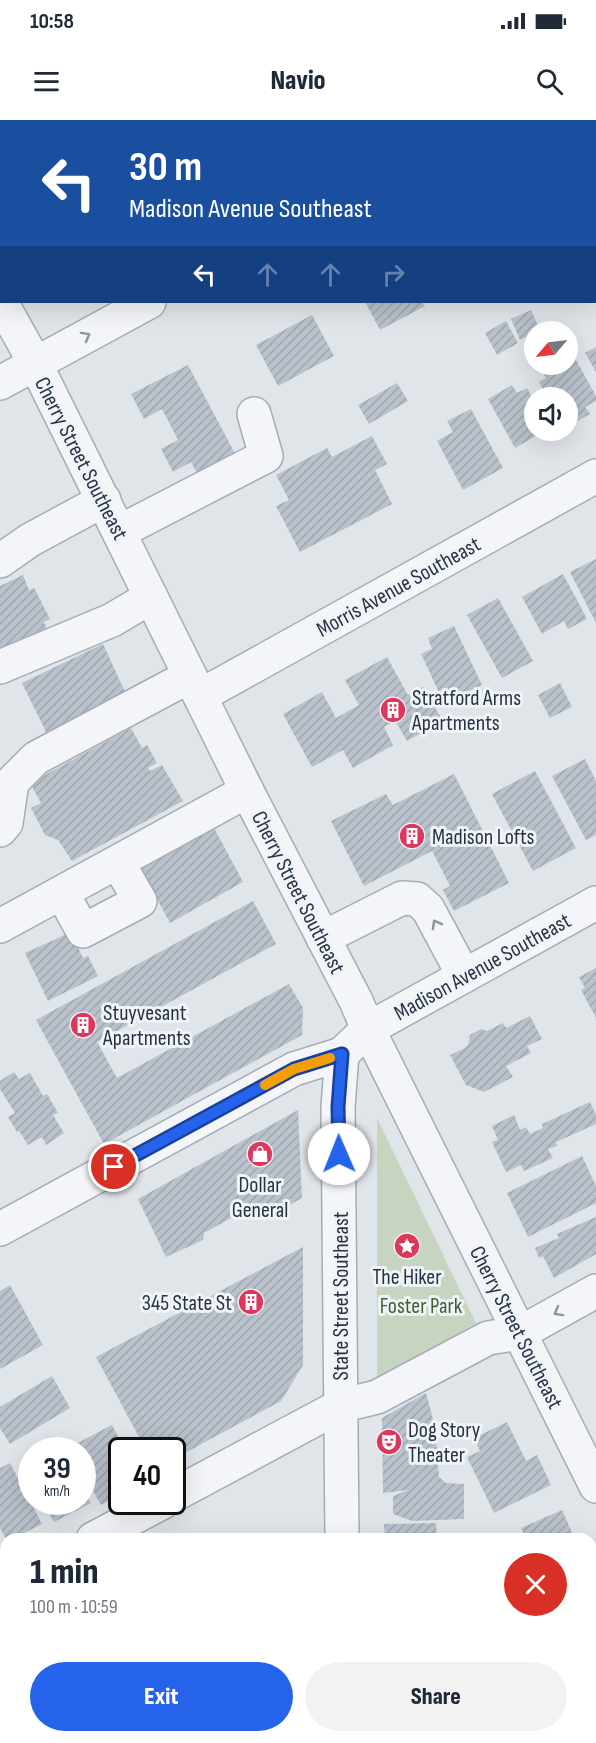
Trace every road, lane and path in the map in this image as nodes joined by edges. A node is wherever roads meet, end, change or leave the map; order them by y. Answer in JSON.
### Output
{"nodes":[{"id":1,"x":2,"y":303,"type":"edge"},
{"id":2,"x":147,"y":303,"type":"edge"},
{"id":3,"x":35,"y":363,"type":"junction"},
{"id":4,"x":0,"y":383,"type":"edge"},
{"id":5,"x":254,"y":414,"type":"dead end"},
{"id":6,"x":596,"y":476,"type":"edge"},
{"id":7,"x":104,"y":500,"type":"junction"},
{"id":8,"x":119,"y":532,"type":"junction"},
{"id":9,"x":0,"y":561,"type":"edge"},
{"id":10,"x":151,"y":597,"type":"junction"},
{"id":11,"x":0,"y":668,"type":"edge"},
{"id":12,"x":195,"y":686,"type":"junction"},
{"id":13,"x":247,"y":791,"type":"junction"},
{"id":14,"x":0,"y":830,"type":"edge"},
{"id":15,"x":118,"y":863,"type":"junction"},
{"id":16,"x":62,"y":892,"type":"junction"},
{"id":17,"x":596,"y":903,"type":"edge"},
{"id":18,"x":0,"y":926,"type":"edge"},
{"id":19,"x":323,"y":938,"type":"junction"},
{"id":20,"x":464,"y":976,"type":"junction"},
{"id":21,"x":368,"y":1029,"type":"junction"},
{"id":22,"x":342,"y":1054,"type":"junction"},
{"id":23,"x":0,"y":1229,"type":"edge"},
{"id":24,"x":596,"y":1291,"type":"edge"},
{"id":25,"x":520,"y":1333,"type":"junction"},
{"id":26,"x":340,"y":1406,"type":"junction"},
{"id":27,"x":596,"y":1486,"type":"edge"},
{"id":28,"x":186,"y":1488,"type":"edge"},
{"id":29,"x":138,"y":1515,"type":"edge"},
{"id":30,"x":104,"y":1533,"type":"edge"},
{"id":31,"x":342,"y":1533,"type":"edge"}],
"edges":[{"from":1,"to":3,"type":"street","name":"Cherry Street Southeast"},
{"from":3,"to":2,"type":"street","one_way":true},
{"from":3,"to":4,"type":"street"},
{"from":3,"to":7,"type":"street","name":"Cherry Street Southeast"},
{"from":5,"to":8,"type":"street"},
{"from":6,"to":12,"type":"street","name":"Morris Avenue Southeast"},
{"from":7,"to":8,"type":"street","name":"Cherry Street Southeast"},
{"from":7,"to":9,"type":"street"},
{"from":8,"to":10,"type":"street","name":"Cherry Street Southeast"},
{"from":10,"to":11,"type":"street"},
{"from":10,"to":12,"type":"street","name":"Cherry Street Southeast"},
{"from":12,"to":13,"type":"street","name":"Cherry Street Southeast"},
{"from":12,"to":14,"type":"street","name":"Morris Avenue Southeast"},
{"from":13,"to":15,"type":"street"},
{"from":13,"to":19,"type":"street","name":"Cherry Street Southeast"},
{"from":15,"to":16,"type":"street"},
{"from":15,"to":16,"type":"street"},
{"from":16,"to":18,"type":"street"},
{"from":17,"to":20,"type":"street","name":"Madison Avenue Southeast"},
{"from":20,"to":19,"type":"street","one_way":true},
{"from":19,"to":21,"type":"street","name":"Cherry Street Southeast"},
{"from":20,"to":21,"type":"street","name":"Madison Avenue Southeast"},
{"from":21,"to":22,"type":"street"},
{"from":21,"to":25,"type":"street","name":"Cherry Street Southeast"},
{"from":22,"to":23,"type":"street"},
{"from":22,"to":26,"type":"street","name":"State Street Southeast"},
{"from":24,"to":25,"type":"street","one_way":true},
{"from":25,"to":26,"type":"street"},
{"from":25,"to":27,"type":"street","name":"Cherry Street Southeast"},
{"from":26,"to":28,"type":"street"},
{"from":26,"to":31,"type":"street","name":"State Street Southeast"},
{"from":29,"to":30,"type":"street"}]}
